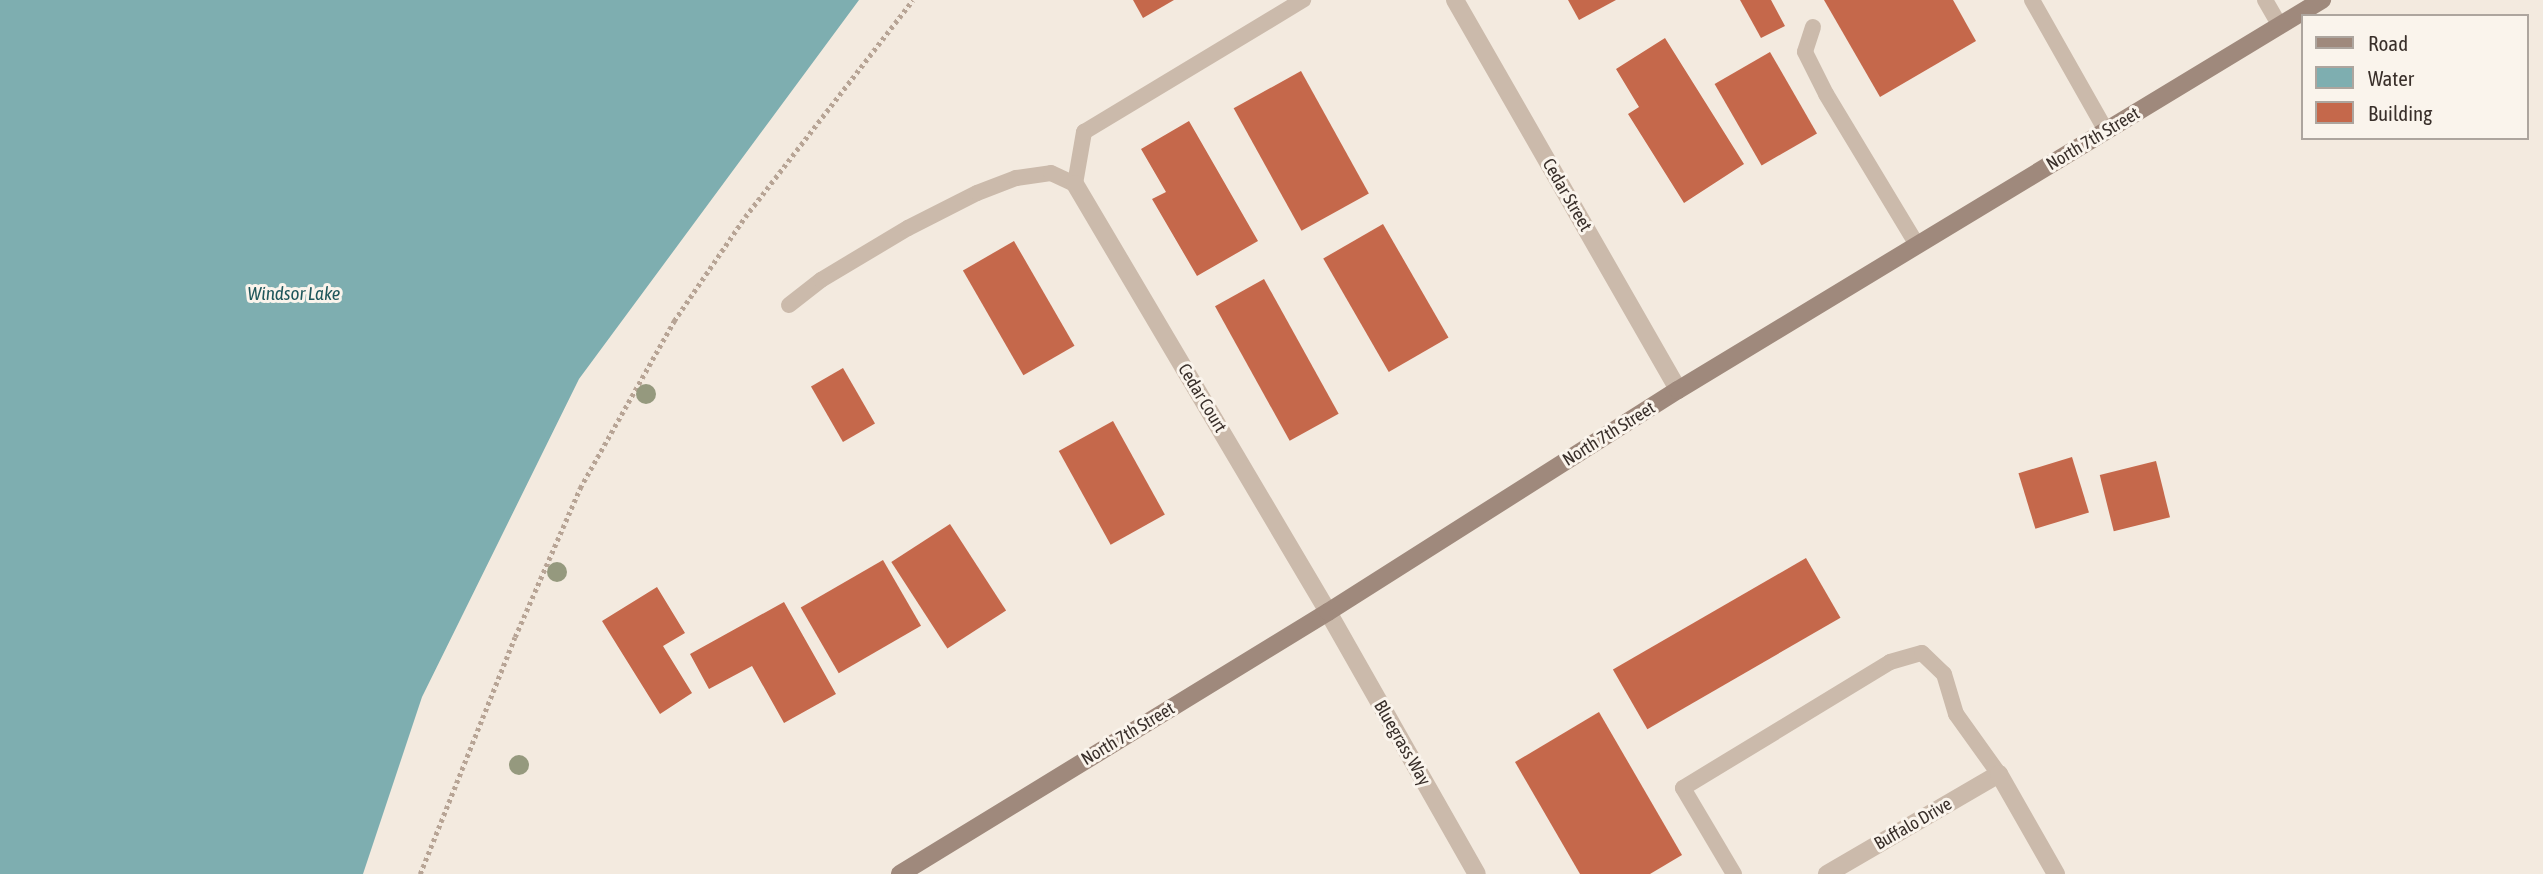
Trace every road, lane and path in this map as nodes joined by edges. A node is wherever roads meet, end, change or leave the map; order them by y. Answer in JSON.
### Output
{"nodes":[{"id":1,"x":913,"y":0,"type":"edge"},
{"id":2,"x":1303,"y":0,"type":"edge"},
{"id":3,"x":1455,"y":0,"type":"edge"},
{"id":4,"x":2032,"y":0,"type":"edge"},
{"id":5,"x":2265,"y":0,"type":"edge"},
{"id":6,"x":2322,"y":0,"type":"edge"},
{"id":7,"x":2280,"y":26,"type":"junction"},
{"id":8,"x":1813,"y":27,"type":"dead end"},
{"id":9,"x":2106,"y":131,"type":"junction"},
{"id":10,"x":1075,"y":184,"type":"junction"},
{"id":11,"x":1917,"y":245,"type":"junction"},
{"id":12,"x":789,"y":305,"type":"dead end"},
{"id":13,"x":1678,"y":390,"type":"junction"},
{"id":14,"x":1328,"y":612,"type":"junction"},
{"id":15,"x":1999,"y":774,"type":"junction"},
{"id":16,"x":420,"y":874,"type":"edge"},
{"id":17,"x":900,"y":874,"type":"edge"},
{"id":18,"x":1477,"y":874,"type":"edge"},
{"id":19,"x":1734,"y":874,"type":"edge"},
{"id":20,"x":1828,"y":874,"type":"edge"},
{"id":21,"x":2056,"y":874,"type":"edge"}],
"edges":[{"from":1,"to":16,"type":"path"},
{"from":2,"to":10,"type":"lane"},
{"from":3,"to":13,"type":"street","name":"Cedar Street"},
{"from":4,"to":9,"type":"lane"},
{"from":5,"to":7,"type":"lane"},
{"from":6,"to":7,"type":"main road","name":"North 7th Street"},
{"from":7,"to":9,"type":"main road","name":"North 7th Street"},
{"from":8,"to":11,"type":"lane"},
{"from":9,"to":11,"type":"main road","name":"North 7th Street"},
{"from":10,"to":12,"type":"lane"},
{"from":10,"to":14,"type":"street","name":"Cedar Court"},
{"from":11,"to":13,"type":"main road","name":"North 7th Street"},
{"from":13,"to":14,"type":"main road","name":"North 7th Street"},
{"from":14,"to":17,"type":"main road","name":"North 7th Street"},
{"from":14,"to":18,"type":"street","name":"Bluegrass Way"},
{"from":15,"to":19,"type":"lane"},
{"from":15,"to":20,"type":"street","name":"Buffalo Drive"},
{"from":15,"to":21,"type":"street"}]}
